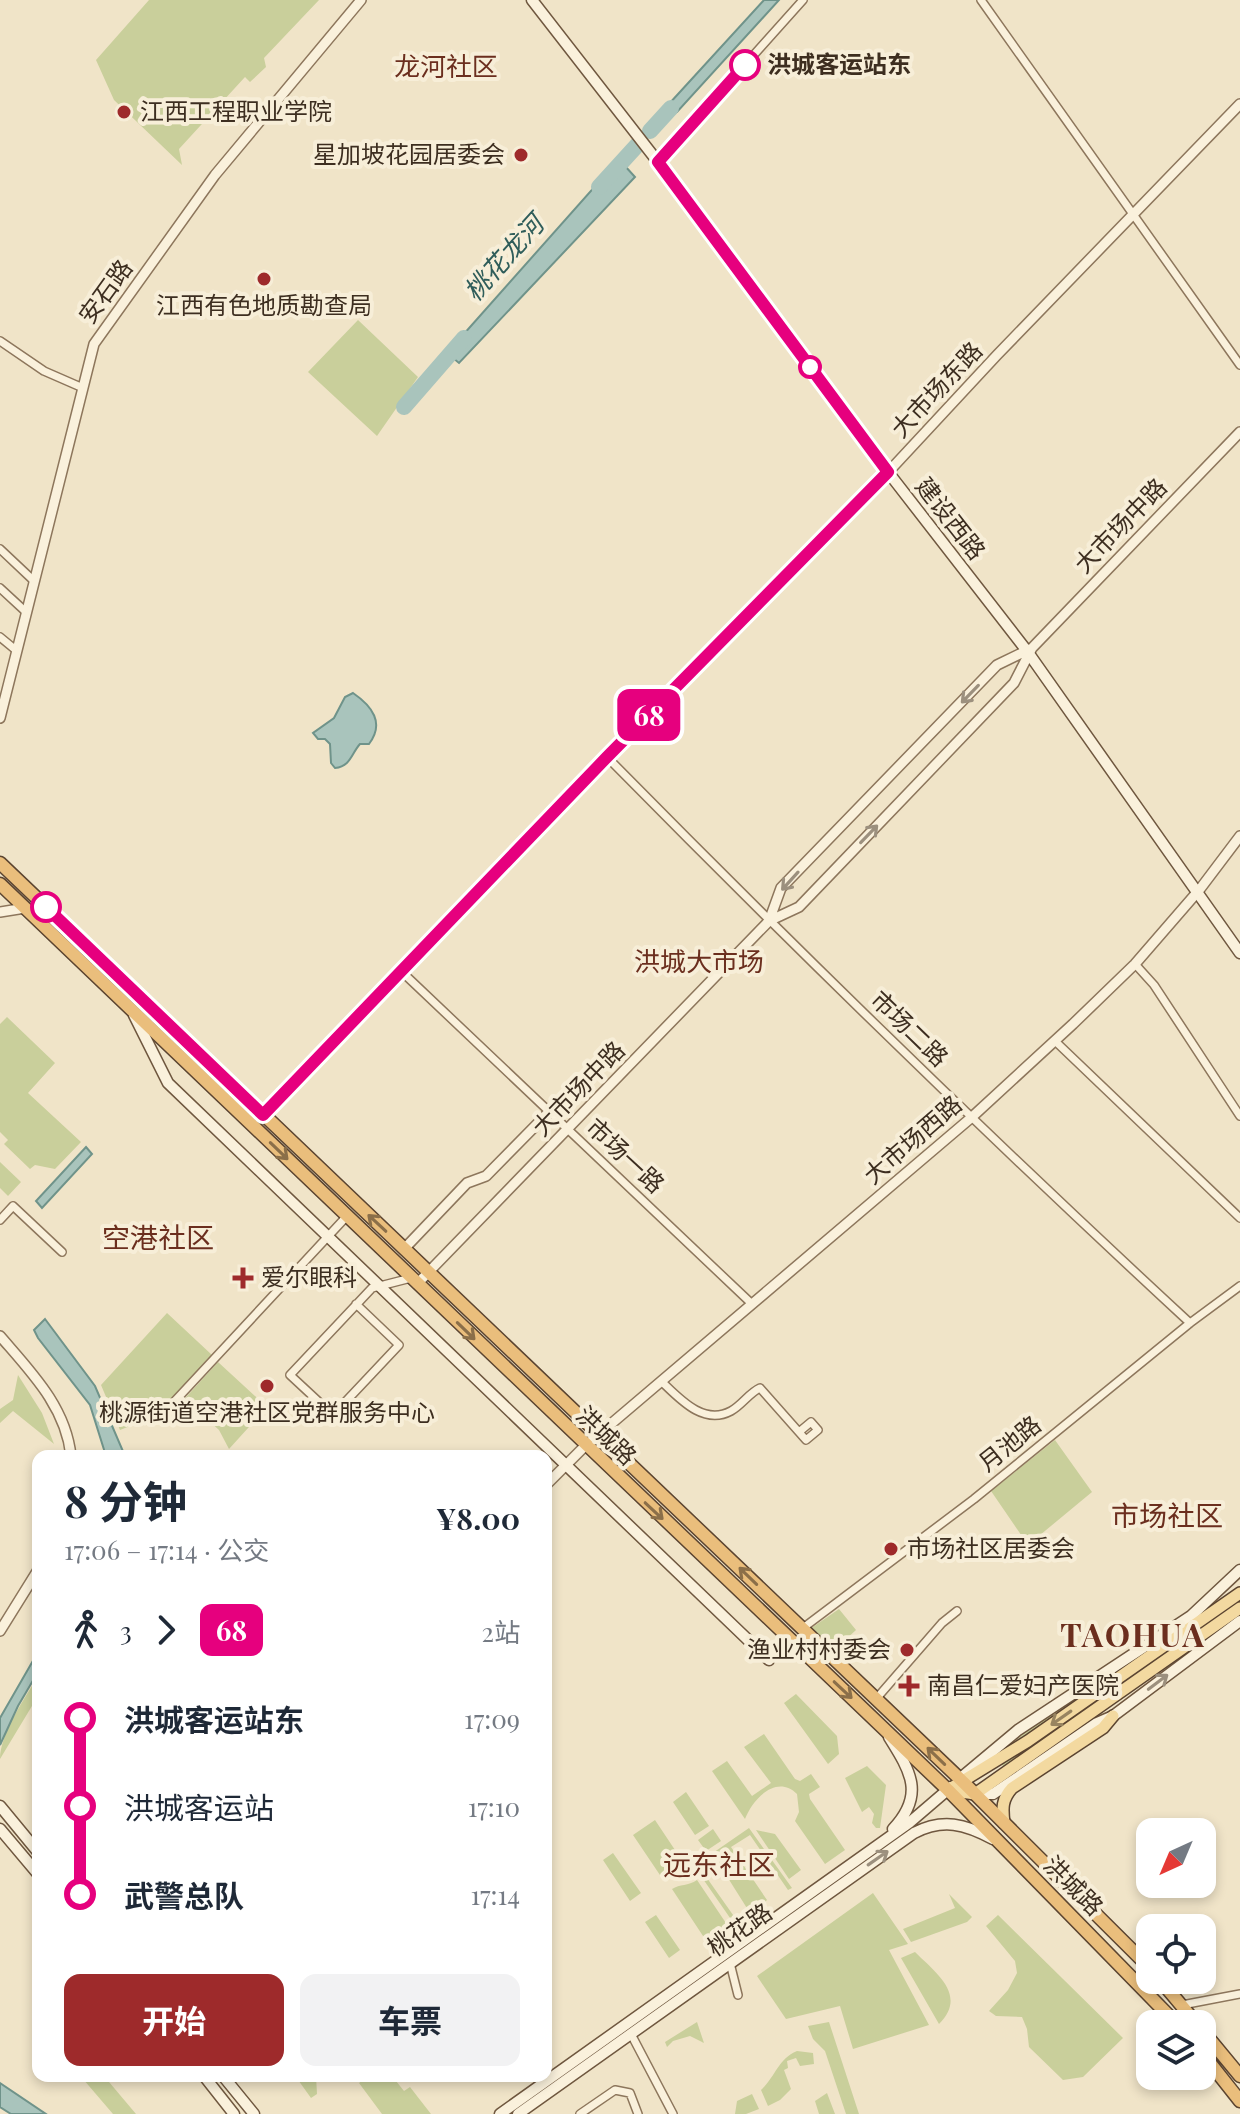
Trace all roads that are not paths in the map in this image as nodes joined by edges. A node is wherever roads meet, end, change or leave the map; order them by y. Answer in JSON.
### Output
{"nodes":[{"id":1,"x":361,"y":0,"type":"edge"},
{"id":2,"x":532,"y":0,"type":"edge"},
{"id":3,"x":540,"y":0,"type":"edge"},
{"id":4,"x":803,"y":0,"type":"edge"},
{"id":5,"x":981,"y":0,"type":"edge"},
{"id":6,"x":1240,"y":104,"type":"edge"},
{"id":7,"x":660,"y":161,"type":"junction"},
{"id":8,"x":1133,"y":214,"type":"junction"},
{"id":9,"x":0,"y":341,"type":"edge"},
{"id":10,"x":1240,"y":365,"type":"edge"},
{"id":11,"x":83,"y":388,"type":"junction"},
{"id":12,"x":1240,"y":432,"type":"edge"},
{"id":13,"x":890,"y":470,"type":"junction"},
{"id":14,"x":0,"y":549,"type":"edge"},
{"id":15,"x":34,"y":581,"type":"junction"},
{"id":16,"x":0,"y":588,"type":"edge"},
{"id":17,"x":26,"y":612,"type":"junction"},
{"id":18,"x":0,"y":637,"type":"edge"},
{"id":19,"x":17,"y":651,"type":"junction"},
{"id":20,"x":1029,"y":651,"type":"junction"},
{"id":21,"x":0,"y":718,"type":"edge"},
{"id":22,"x":607,"y":757,"type":"junction"},
{"id":23,"x":1240,"y":836,"type":"edge"},
{"id":24,"x":0,"y":863,"type":"edge"},
{"id":25,"x":0,"y":884,"type":"edge"},
{"id":26,"x":1198,"y":891,"type":"junction"},
{"id":27,"x":25,"y":908,"type":"junction"},
{"id":28,"x":0,"y":912,"type":"edge"},
{"id":29,"x":769,"y":921,"type":"junction"},
{"id":30,"x":1240,"y":943,"type":"edge"},
{"id":31,"x":1240,"y":953,"type":"edge"},
{"id":32,"x":1135,"y":964,"type":"junction"},
{"id":33,"x":401,"y":971,"type":"junction"},
{"id":34,"x":131,"y":1010,"type":"junction"},
{"id":35,"x":1055,"y":1041,"type":"junction"},
{"id":36,"x":549,"y":1112,"type":"junction"},
{"id":37,"x":263,"y":1115,"type":"junction"},
{"id":38,"x":1240,"y":1116,"type":"edge"},
{"id":39,"x":972,"y":1117,"type":"junction"},
{"id":40,"x":567,"y":1129,"type":"junction"},
{"id":41,"x":347,"y":1216,"type":"junction"},
{"id":42,"x":1240,"y":1218,"type":"edge"},
{"id":43,"x":0,"y":1220,"type":"edge"},
{"id":44,"x":328,"y":1236,"type":"junction"},
{"id":45,"x":404,"y":1249,"type":"junction"},
{"id":46,"x":62,"y":1252,"type":"dead end"},
{"id":47,"x":429,"y":1272,"type":"junction"},
{"id":48,"x":414,"y":1281,"type":"junction"},
{"id":49,"x":379,"y":1286,"type":"junction"},
{"id":50,"x":1240,"y":1286,"type":"edge"},
{"id":51,"x":356,"y":1304,"type":"junction"},
{"id":52,"x":752,"y":1304,"type":"junction"},
{"id":53,"x":1190,"y":1323,"type":"junction"},
{"id":54,"x":0,"y":1336,"type":"edge"},
{"id":55,"x":661,"y":1381,"type":"junction"},
{"id":56,"x":160,"y":1417,"type":"dead end"},
{"id":57,"x":799,"y":1432,"type":"dead end"},
{"id":58,"x":599,"y":1433,"type":"junction"},
{"id":59,"x":585,"y":1446,"type":"junction"},
{"id":60,"x":70,"y":1450,"type":"edge"},
{"id":61,"x":549,"y":1450,"type":"edge"},
{"id":62,"x":552,"y":1452,"type":"edge"},
{"id":63,"x":565,"y":1465,"type":"junction"},
{"id":64,"x":552,"y":1479,"type":"edge"},
{"id":65,"x":1240,"y":1570,"type":"edge"},
{"id":66,"x":32,"y":1580,"type":"edge"},
{"id":67,"x":1240,"y":1593,"type":"edge"},
{"id":68,"x":1240,"y":1608,"type":"edge"},
{"id":69,"x":957,"y":1611,"type":"dead end"},
{"id":70,"x":1240,"y":1621,"type":"edge"},
{"id":71,"x":803,"y":1628,"type":"junction"},
{"id":72,"x":0,"y":1631,"type":"edge"},
{"id":73,"x":769,"y":1660,"type":"dead end"},
{"id":74,"x":876,"y":1699,"type":"junction"},
{"id":75,"x":1113,"y":1716,"type":"junction"},
{"id":76,"x":883,"y":1729,"type":"junction"},
{"id":77,"x":991,"y":1763,"type":"junction"},
{"id":78,"x":1002,"y":1774,"type":"junction"},
{"id":79,"x":961,"y":1780,"type":"junction"},
{"id":80,"x":948,"y":1790,"type":"junction"},
{"id":81,"x":975,"y":1794,"type":"junction"},
{"id":82,"x":0,"y":1806,"type":"edge"},
{"id":83,"x":1004,"y":1823,"type":"junction"},
{"id":84,"x":0,"y":1829,"type":"edge"},
{"id":85,"x":998,"y":1841,"type":"junction"},
{"id":86,"x":880,"y":1843,"type":"junction"},
{"id":87,"x":32,"y":1845,"type":"edge"},
{"id":88,"x":32,"y":1867,"type":"edge"},
{"id":89,"x":1136,"y":1954,"type":"edge"},
{"id":90,"x":730,"y":1963,"type":"junction"},
{"id":91,"x":1172,"y":1994,"type":"edge"},
{"id":92,"x":1240,"y":1994,"type":"edge"},
{"id":93,"x":738,"y":1995,"type":"dead end"},
{"id":94,"x":1182,"y":2005,"type":"junction"},
{"id":95,"x":1163,"y":2010,"type":"edge"},
{"id":96,"x":1186,"y":2010,"type":"edge"},
{"id":97,"x":631,"y":2034,"type":"junction"},
{"id":98,"x":1216,"y":2047,"type":"edge"},
{"id":99,"x":1216,"y":2070,"type":"edge"},
{"id":100,"x":1240,"y":2076,"type":"edge"},
{"id":101,"x":552,"y":2077,"type":"edge"},
{"id":102,"x":209,"y":2082,"type":"edge"},
{"id":103,"x":228,"y":2082,"type":"edge"},
{"id":104,"x":545,"y":2082,"type":"edge"},
{"id":105,"x":1238,"y":2098,"type":"edge"},
{"id":106,"x":234,"y":2114,"type":"edge"},
{"id":107,"x":254,"y":2114,"type":"edge"},
{"id":108,"x":500,"y":2114,"type":"edge"},
{"id":109,"x":518,"y":2114,"type":"edge"},
{"id":110,"x":580,"y":2114,"type":"edge"},
{"id":111,"x":638,"y":2114,"type":"edge"},
{"id":112,"x":673,"y":2114,"type":"edge"}],
"edges":[{"from":1,"to":11,"type":"street","name":"安石路"},
{"from":2,"to":7,"type":"main road","name":"建设西路"},
{"from":3,"to":7,"type":"main road","name":"建设西路"},
{"from":4,"to":7,"type":"street"},
{"from":5,"to":8,"type":"street"},
{"from":6,"to":8,"type":"street","name":"大市场东路"},
{"from":7,"to":13,"type":"main road","name":"建设西路"},
{"from":8,"to":10,"type":"street"},
{"from":8,"to":13,"type":"street","name":"大市场东路"},
{"from":9,"to":11,"type":"street"},
{"from":11,"to":15,"type":"street","name":"安石路"},
{"from":12,"to":20,"type":"street","name":"大市场中路"},
{"from":13,"to":20,"type":"main road","name":"建设西路"},
{"from":13,"to":22,"type":"street","name":"大市场东路"},
{"from":14,"to":15,"type":"street"},
{"from":15,"to":17,"type":"street","name":"安石路"},
{"from":16,"to":17,"type":"street"},
{"from":17,"to":19,"type":"street","name":"安石路"},
{"from":18,"to":19,"type":"street"},
{"from":19,"to":21,"type":"street","name":"安石路"},
{"from":20,"to":26,"type":"main road","name":"建设西路"},
{"from":29,"to":20,"type":"street","name":"大市场中路","one_way":true},
{"from":20,"to":29,"type":"street","name":"大市场中路","one_way":true},
{"from":22,"to":29,"type":"street","name":"市场二路"},
{"from":22,"to":33,"type":"street","name":"大市场东路"},
{"from":23,"to":26,"type":"street","name":"大市场西路"},
{"from":24,"to":37,"type":"highway","name":"洪城路"},
{"from":25,"to":27,"type":"highway","name":"洪城路"},
{"from":26,"to":30,"type":"main road","name":"建设西路"},
{"from":26,"to":31,"type":"main road","name":"建设西路"},
{"from":26,"to":32,"type":"street","name":"大市场西路"},
{"from":27,"to":28,"type":"street"},
{"from":27,"to":34,"type":"highway","name":"洪城路"},
{"from":29,"to":39,"type":"street","name":"市场二路"},
{"from":29,"to":40,"type":"street","name":"大市场中路"},
{"from":32,"to":35,"type":"street","name":"大市场西路"},
{"from":32,"to":38,"type":"street"},
{"from":33,"to":36,"type":"street","name":"市场一路"},
{"from":33,"to":37,"type":"street","name":"大市场东路"},
{"from":34,"to":41,"type":"highway","name":"洪城路","one_way":true},
{"from":34,"to":44,"type":"main road"},
{"from":35,"to":39,"type":"street","name":"大市场西路"},
{"from":35,"to":42,"type":"street"},
{"from":36,"to":40,"type":"street","name":"市场一路"},
{"from":36,"to":45,"type":"street"},
{"from":45,"to":37,"type":"highway","name":"洪城路","one_way":true},
{"from":39,"to":52,"type":"street","name":"大市场西路"},
{"from":39,"to":53,"type":"street","name":"市场二路"},
{"from":40,"to":47,"type":"street","name":"大市场中路"},
{"from":40,"to":52,"type":"street","name":"市场一路"},
{"from":41,"to":44,"type":"street"},
{"from":41,"to":48,"type":"highway","name":"洪城路"},
{"from":43,"to":46,"type":"street"},
{"from":44,"to":49,"type":"main road"},
{"from":44,"to":56,"type":"street"},
{"from":45,"to":47,"type":"highway","name":"洪城路"},
{"from":47,"to":48,"type":"street","name":"大市场中路"},
{"from":47,"to":58,"type":"highway","name":"洪城路"},
{"from":48,"to":49,"type":"street"},
{"from":48,"to":59,"type":"highway","name":"洪城路","one_way":true},
{"from":49,"to":51,"type":"street"},
{"from":49,"to":61,"type":"main road"},
{"from":50,"to":53,"type":"street","name":"月池路"},
{"from":51,"to":51,"type":"street"},
{"from":52,"to":55,"type":"street","name":"大市场西路"},
{"from":53,"to":71,"type":"street","name":"月池路"},
{"from":54,"to":60,"type":"street"},
{"from":55,"to":57,"type":"street"},
{"from":55,"to":58,"type":"street","name":"大市场西路"},
{"from":58,"to":59,"type":"street","name":"大市场西路"},
{"from":71,"to":58,"type":"highway","name":"洪城路","one_way":true},
{"from":59,"to":63,"type":"street","name":"大市场西路"},
{"from":59,"to":76,"type":"highway","name":"洪城路","one_way":true},
{"from":62,"to":63,"type":"main road"},
{"from":63,"to":64,"type":"street","name":"大市场西路"},
{"from":63,"to":73,"type":"main road"},
{"from":65,"to":79,"type":"main road"},
{"from":66,"to":72,"type":"street"},
{"from":67,"to":77,"type":"main road","one_way":true},
{"from":68,"to":78,"type":"main road"},
{"from":69,"to":74,"type":"street"},
{"from":75,"to":70,"type":"main road","one_way":true},
{"from":71,"to":74,"type":"highway","name":"洪城路"},
{"from":79,"to":74,"type":"highway","name":"洪城路","one_way":true},
{"from":75,"to":81,"type":"main road"},
{"from":75,"to":83,"type":"main road"},
{"from":76,"to":80,"type":"highway","name":"洪城路"},
{"from":76,"to":86,"type":"main road"},
{"from":77,"to":78,"type":"main road"},
{"from":77,"to":79,"type":"main road"},
{"from":78,"to":81,"type":"main road"},
{"from":79,"to":80,"type":"main road"},
{"from":79,"to":81,"type":"highway","name":"洪城路"},
{"from":80,"to":81,"type":"main road"},
{"from":80,"to":85,"type":"highway","name":"洪城路"},
{"from":80,"to":86,"type":"main road","name":"桃花路"},
{"from":81,"to":83,"type":"highway","name":"洪城路"},
{"from":82,"to":87,"type":"main road"},
{"from":83,"to":89,"type":"highway","name":"洪城路"},
{"from":84,"to":88,"type":"main road"},
{"from":90,"to":85,"type":"main road","name":"桃花路","one_way":true},
{"from":85,"to":95,"type":"highway","name":"洪城路"},
{"from":86,"to":101,"type":"main road","name":"桃花路"},
{"from":90,"to":93,"type":"street"},
{"from":90,"to":97,"type":"main road","name":"桃花路"},
{"from":91,"to":94,"type":"highway"},
{"from":92,"to":94,"type":"street"},
{"from":94,"to":96,"type":"highway"},
{"from":97,"to":109,"type":"main road","name":"桃花路"},
{"from":97,"to":112,"type":"street"},
{"from":98,"to":100,"type":"highway"},
{"from":99,"to":105,"type":"highway"},
{"from":102,"to":106,"type":"main road"},
{"from":103,"to":107,"type":"main road"},
{"from":104,"to":108,"type":"main road","name":"桃花路"},
{"from":110,"to":111,"type":"street"}]}
